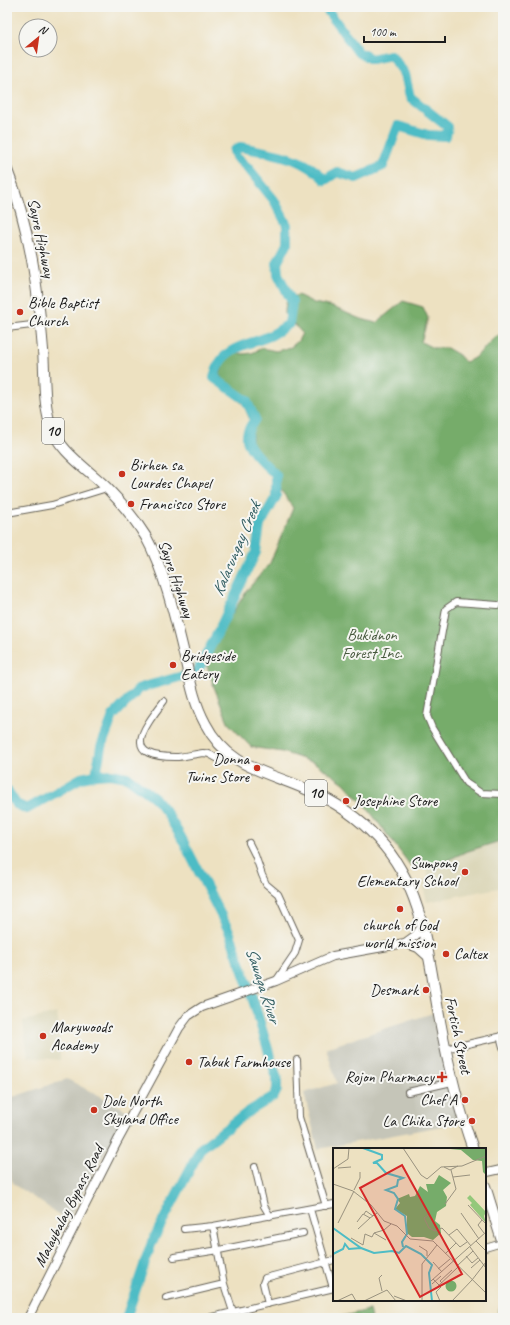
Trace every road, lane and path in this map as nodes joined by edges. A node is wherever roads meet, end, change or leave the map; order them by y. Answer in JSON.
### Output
{"nodes":[{"id":1,"x":7,"y":170,"type":"edge"},
{"id":2,"x":40,"y":324,"type":"junction"},
{"id":3,"x":7,"y":328,"type":"edge"},
{"id":4,"x":107,"y":488,"type":"junction"},
{"id":5,"x":7,"y":513,"type":"edge"},
{"id":6,"x":498,"y":605,"type":"dead end"},
{"id":7,"x":164,"y":700,"type":"dead end"},
{"id":8,"x":235,"y":759,"type":"junction"},
{"id":9,"x":503,"y":794,"type":"edge"},
{"id":10,"x":249,"y":843,"type":"dead end"},
{"id":11,"x":423,"y":925,"type":"junction"},
{"id":12,"x":406,"y":943,"type":"junction"},
{"id":13,"x":428,"y":958,"type":"junction"},
{"id":14,"x":272,"y":982,"type":"junction"},
{"id":15,"x":502,"y":1036,"type":"edge"},
{"id":16,"x":503,"y":1047,"type":"edge"},
{"id":17,"x":445,"y":1049,"type":"junction"},
{"id":18,"x":298,"y":1060,"type":"dead end"},
{"id":19,"x":452,"y":1082,"type":"junction"},
{"id":20,"x":408,"y":1092,"type":"dead end"},
{"id":21,"x":473,"y":1148,"type":"edge"},
{"id":22,"x":255,"y":1167,"type":"dead end"},
{"id":23,"x":503,"y":1169,"type":"edge"},
{"id":24,"x":486,"y":1173,"type":"edge"},
{"id":25,"x":486,"y":1189,"type":"edge"},
{"id":26,"x":333,"y":1204,"type":"edge"},
{"id":27,"x":326,"y":1206,"type":"junction"},
{"id":28,"x":310,"y":1209,"type":"junction"},
{"id":29,"x":270,"y":1216,"type":"junction"},
{"id":30,"x":213,"y":1226,"type":"junction"},
{"id":31,"x":500,"y":1227,"type":"edge"},
{"id":32,"x":184,"y":1229,"type":"dead end"},
{"id":33,"x":303,"y":1233,"type":"dead end"},
{"id":34,"x":503,"y":1243,"type":"edge"},
{"id":35,"x":486,"y":1248,"type":"edge"},
{"id":36,"x":219,"y":1250,"type":"junction"},
{"id":37,"x":174,"y":1257,"type":"dead end"},
{"id":38,"x":333,"y":1260,"type":"edge"},
{"id":39,"x":325,"y":1263,"type":"junction"},
{"id":40,"x":224,"y":1284,"type":"junction"},
{"id":41,"x":333,"y":1288,"type":"edge"},
{"id":42,"x":166,"y":1298,"type":"dead end"},
{"id":43,"x":268,"y":1304,"type":"junction"},
{"id":44,"x":234,"y":1315,"type":"edge"},
{"id":45,"x":28,"y":1318,"type":"edge"},
{"id":46,"x":208,"y":1318,"type":"edge"}],
"edges":[{"from":1,"to":2,"type":"highway","name":"Sayre Highway","number":"10"},
{"from":2,"to":3,"type":"street"},
{"from":2,"to":4,"type":"highway","name":"Sayre Highway","number":"10"},
{"from":4,"to":5,"type":"street"},
{"from":4,"to":8,"type":"highway","name":"Sayre Highway","number":"10"},
{"from":6,"to":9,"type":"street"},
{"from":7,"to":8,"type":"street"},
{"from":8,"to":11,"type":"highway","name":"Sayre Highway","number":"10"},
{"from":10,"to":14,"type":"street"},
{"from":11,"to":12,"type":"main road"},
{"from":11,"to":13,"type":"highway","name":"Fortich Street","number":"10"},
{"from":12,"to":13,"type":"main road"},
{"from":12,"to":14,"type":"main road","name":"Malaybalay Bypass Road"},
{"from":13,"to":17,"type":"highway","name":"Fortich Street","number":"10"},
{"from":14,"to":45,"type":"main road","name":"Malaybalay Bypass Road"},
{"from":15,"to":16,"type":"street"},
{"from":15,"to":17,"type":"street"},
{"from":17,"to":19,"type":"highway","name":"Fortich Street","number":"10"},
{"from":18,"to":27,"type":"street"},
{"from":19,"to":20,"type":"street"},
{"from":19,"to":21,"type":"highway","name":"Fortich Street","number":"10"},
{"from":22,"to":29,"type":"street"},
{"from":23,"to":24,"type":"street"},
{"from":25,"to":31,"type":"highway"},
{"from":26,"to":27,"type":"street"},
{"from":27,"to":28,"type":"street"},
{"from":28,"to":29,"type":"street"},
{"from":28,"to":39,"type":"street"},
{"from":29,"to":30,"type":"street"},
{"from":30,"to":32,"type":"street"},
{"from":30,"to":36,"type":"street"},
{"from":31,"to":34,"type":"highway"},
{"from":33,"to":36,"type":"street"},
{"from":34,"to":35,"type":"street"},
{"from":36,"to":37,"type":"street"},
{"from":36,"to":40,"type":"street"},
{"from":38,"to":39,"type":"street"},
{"from":39,"to":41,"type":"street"},
{"from":39,"to":43,"type":"street"},
{"from":40,"to":42,"type":"street"},
{"from":40,"to":44,"type":"street"},
{"from":41,"to":43,"type":"street"},
{"from":43,"to":44,"type":"street"},
{"from":44,"to":46,"type":"street"}]}
